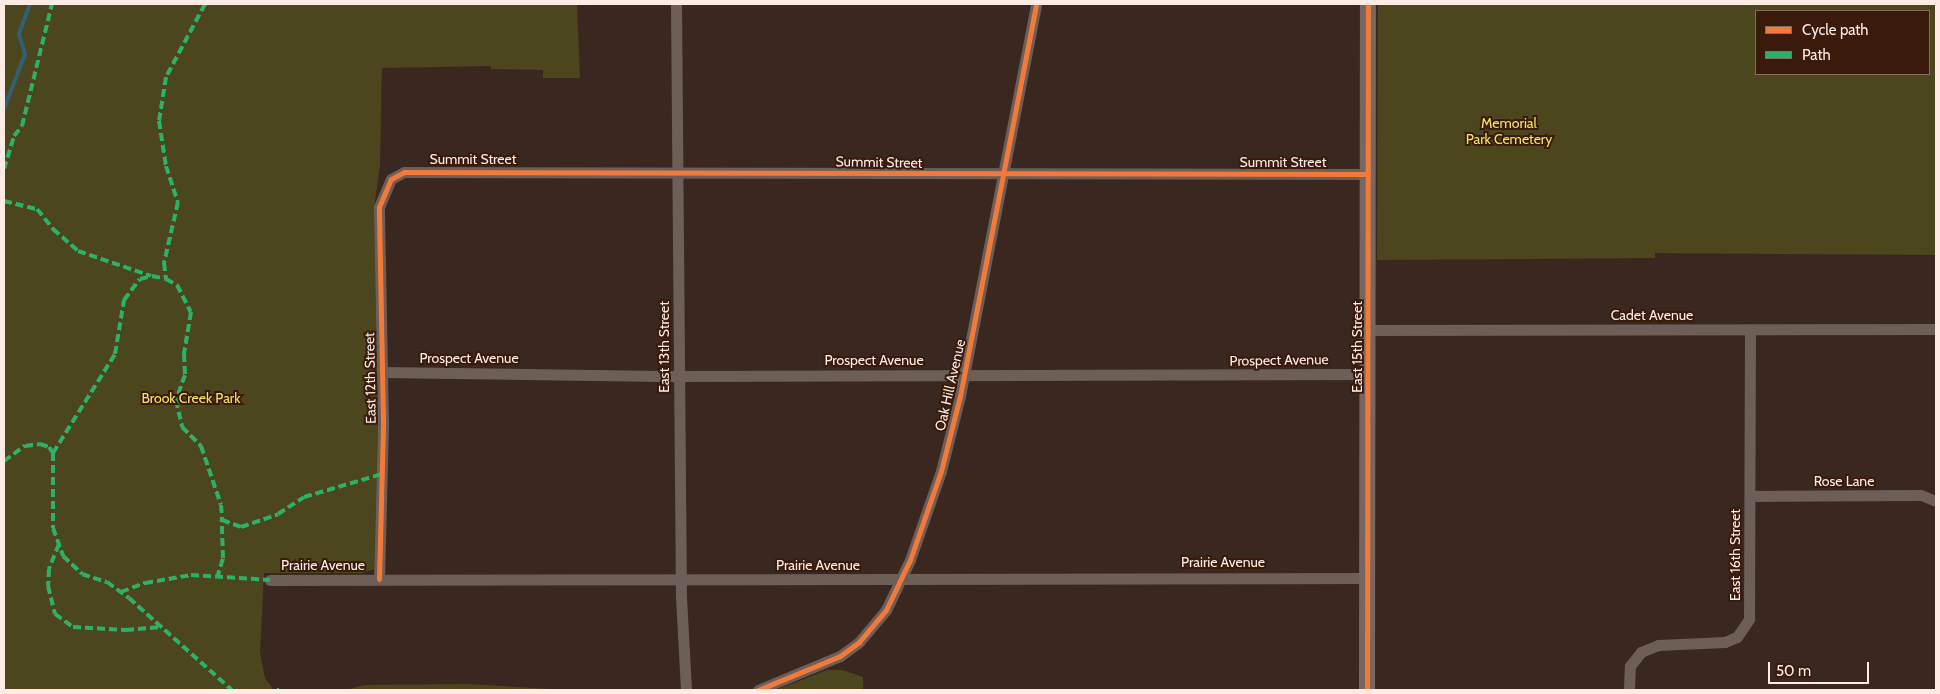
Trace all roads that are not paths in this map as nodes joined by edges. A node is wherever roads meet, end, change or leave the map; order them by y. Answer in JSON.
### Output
{"nodes":[{"id":1,"x":676,"y":4,"type":"edge"},
{"id":2,"x":1036,"y":4,"type":"edge"},
{"id":3,"x":1368,"y":4,"type":"edge"},
{"id":4,"x":678,"y":172,"type":"junction"},
{"id":5,"x":1004,"y":173,"type":"junction"},
{"id":6,"x":1368,"y":174,"type":"junction"},
{"id":7,"x":391,"y":179,"type":"joint"},
{"id":8,"x":1936,"y":329,"type":"edge"},
{"id":9,"x":1368,"y":330,"type":"junction"},
{"id":10,"x":1750,"y":330,"type":"junction"},
{"id":11,"x":381,"y":372,"type":"junction"},
{"id":12,"x":965,"y":374,"type":"junction"},
{"id":13,"x":1368,"y":374,"type":"junction"},
{"id":14,"x":679,"y":376,"type":"junction"},
{"id":15,"x":1750,"y":496,"type":"junction"},
{"id":16,"x":1936,"y":501,"type":"edge"},
{"id":17,"x":1367,"y":578,"type":"junction"},
{"id":18,"x":902,"y":579,"type":"junction"},
{"id":19,"x":270,"y":580,"type":"dead end"},
{"id":20,"x":379,"y":580,"type":"junction"},
{"id":21,"x":680,"y":580,"type":"junction"},
{"id":22,"x":686,"y":690,"type":"edge"},
{"id":23,"x":758,"y":690,"type":"edge"},
{"id":24,"x":1367,"y":690,"type":"edge"},
{"id":25,"x":1629,"y":690,"type":"edge"}],
"edges":[{"from":1,"to":4,"type":"street","name":"East 13th Street"},
{"from":2,"to":5,"type":"street","name":"Oak Hill Avenue"},
{"from":3,"to":6,"type":"main road","name":"East 15th Street"},
{"from":4,"to":5,"type":"street","name":"Summit Street"},
{"from":4,"to":7,"type":"street","name":"Summit Street"},
{"from":4,"to":14,"type":"street","name":"East 13th Street"},
{"from":5,"to":6,"type":"street","name":"Summit Street"},
{"from":5,"to":12,"type":"street","name":"Oak Hill Avenue"},
{"from":6,"to":9,"type":"main road","name":"East 15th Street"},
{"from":7,"to":11,"type":"street","name":"East 12th Street"},
{"from":8,"to":10,"type":"street","name":"Cadet Avenue"},
{"from":9,"to":10,"type":"street","name":"Cadet Avenue"},
{"from":9,"to":13,"type":"main road","name":"East 15th Street"},
{"from":10,"to":15,"type":"street","name":"East 16th Street"},
{"from":11,"to":14,"type":"street","name":"Prospect Avenue"},
{"from":11,"to":20,"type":"street","name":"East 12th Street"},
{"from":12,"to":13,"type":"street","name":"Prospect Avenue"},
{"from":12,"to":14,"type":"street","name":"Prospect Avenue"},
{"from":12,"to":18,"type":"street","name":"Oak Hill Avenue"},
{"from":13,"to":17,"type":"main road","name":"East 15th Street"},
{"from":14,"to":21,"type":"street","name":"East 13th Street"},
{"from":15,"to":16,"type":"street","name":"Rose Lane"},
{"from":15,"to":25,"type":"street","name":"East 16th Street"},
{"from":17,"to":18,"type":"street","name":"Prairie Avenue"},
{"from":17,"to":24,"type":"main road","name":"East 15th Street"},
{"from":18,"to":21,"type":"street","name":"Prairie Avenue"},
{"from":18,"to":23,"type":"street","name":"Oak Hill Avenue"},
{"from":19,"to":20,"type":"street","name":"Prairie Avenue"},
{"from":20,"to":21,"type":"street","name":"Prairie Avenue"},
{"from":21,"to":22,"type":"street","name":"East 13th Street"}]}
